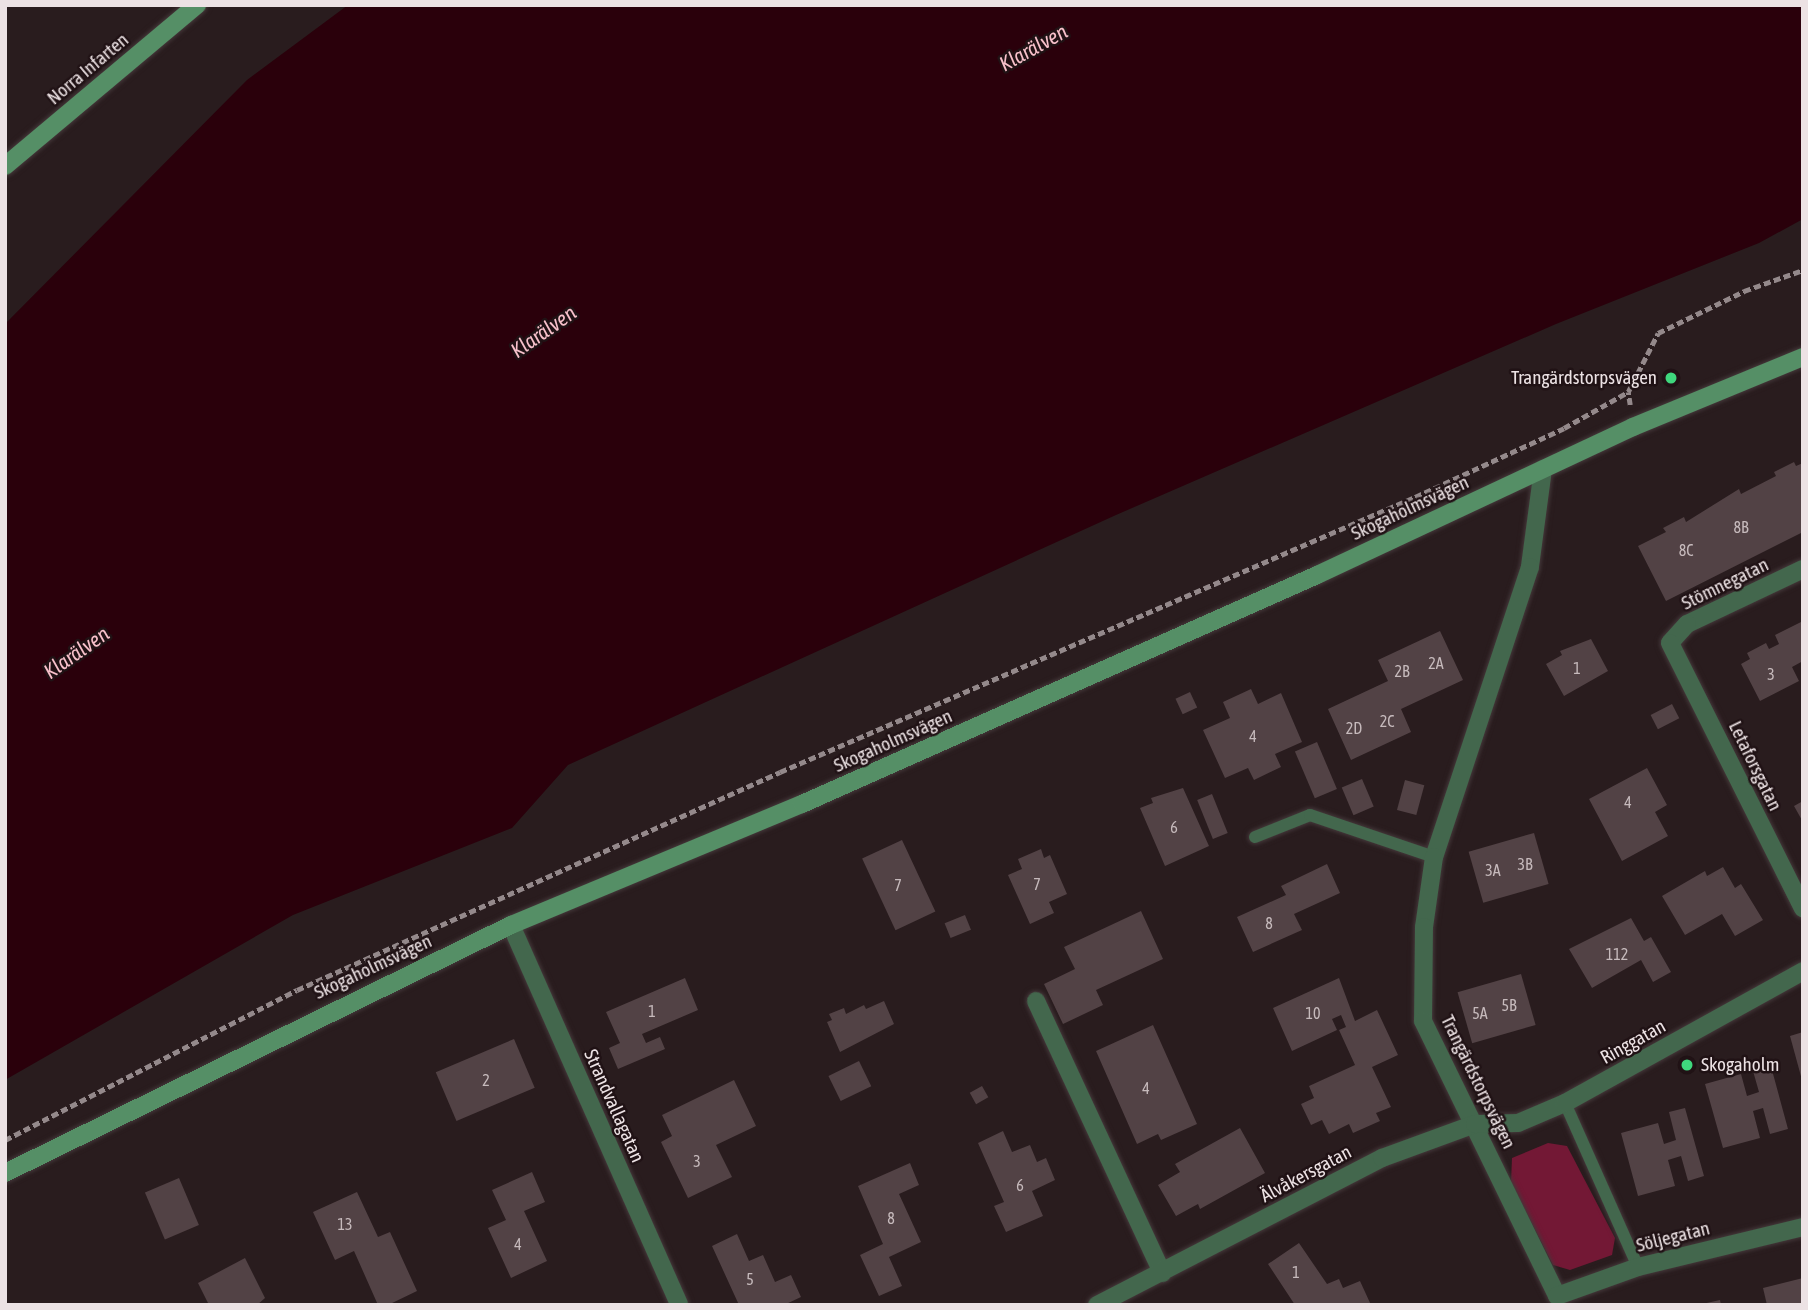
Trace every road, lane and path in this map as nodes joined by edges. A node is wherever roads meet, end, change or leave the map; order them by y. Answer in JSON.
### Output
{"nodes":[{"id":1,"x":197,"y":5,"type":"edge"},
{"id":2,"x":5,"y":166,"type":"edge"},
{"id":3,"x":1803,"y":270,"type":"edge"},
{"id":4,"x":1803,"y":357,"type":"edge"},
{"id":5,"x":1543,"y":469,"type":"junction"},
{"id":6,"x":1803,"y":569,"type":"edge"},
{"id":7,"x":1670,"y":643,"type":"joint"},
{"id":8,"x":1255,"y":837,"type":"dead end"},
{"id":9,"x":1433,"y":857,"type":"junction"},
{"id":10,"x":1803,"y":909,"type":"edge"},
{"id":11,"x":511,"y":925,"type":"junction"},
{"id":12,"x":1803,"y":971,"type":"edge"},
{"id":13,"x":1037,"y":1002,"type":"dead end"},
{"id":14,"x":1565,"y":1103,"type":"junction"},
{"id":15,"x":1475,"y":1124,"type":"junction"},
{"id":16,"x":5,"y":1140,"type":"edge"},
{"id":17,"x":5,"y":1173,"type":"edge"},
{"id":18,"x":1803,"y":1227,"type":"edge"},
{"id":19,"x":1639,"y":1266,"type":"junction"},
{"id":20,"x":1162,"y":1273,"type":"junction"},
{"id":21,"x":1557,"y":1296,"type":"joint"},
{"id":22,"x":679,"y":1305,"type":"edge"},
{"id":23,"x":1097,"y":1305,"type":"edge"}],
"edges":[{"from":1,"to":2,"type":"street","name":"Norra Infarten"},
{"from":3,"to":16,"type":"path"},
{"from":4,"to":5,"type":"street","name":"Skogaholmsvägen"},
{"from":5,"to":9,"type":"street","name":"Trangärdstorpsvägen"},
{"from":5,"to":11,"type":"street","name":"Skogaholmsvägen"},
{"from":6,"to":7,"type":"street","name":"Stömnegatan"},
{"from":7,"to":10,"type":"street","name":"Letaforsgatan"},
{"from":8,"to":9,"type":"lane"},
{"from":9,"to":15,"type":"street","name":"Trangärdstorpsvägen"},
{"from":11,"to":17,"type":"street","name":"Skogaholmsvägen"},
{"from":11,"to":22,"type":"street","name":"Strandvallagatan"},
{"from":12,"to":14,"type":"street","name":"Ringgatan"},
{"from":13,"to":20,"type":"street"},
{"from":14,"to":15,"type":"street","name":"Ringgatan"},
{"from":14,"to":19,"type":"lane"},
{"from":15,"to":20,"type":"street","name":"Älvåkersgatan"},
{"from":15,"to":21,"type":"street","name":"Trangärdstorpsvägen"},
{"from":18,"to":19,"type":"street","name":"Söljegatan"},
{"from":19,"to":21,"type":"street","name":"Söljegatan"},
{"from":20,"to":23,"type":"street","name":"Älvåkersgatan"}]}
